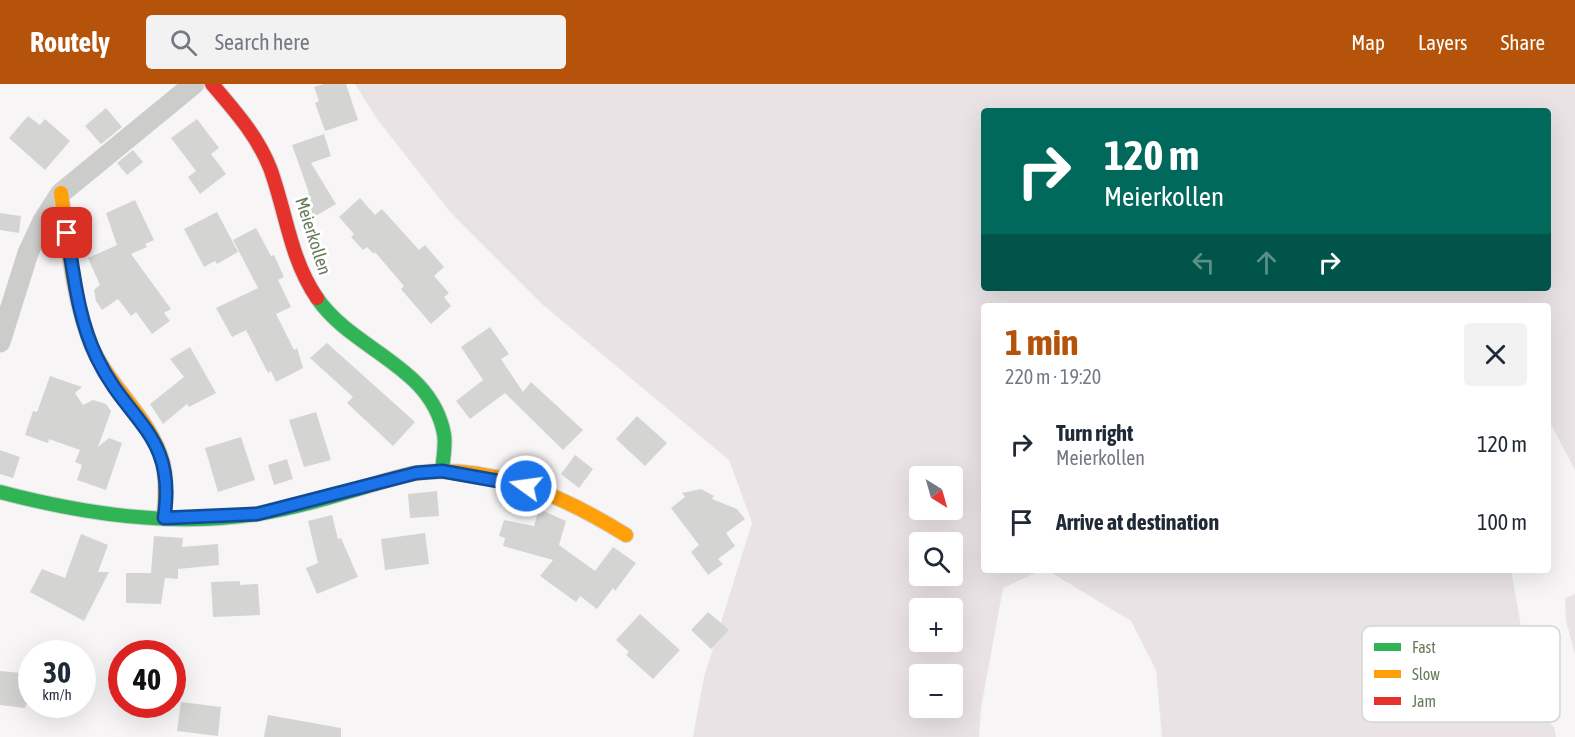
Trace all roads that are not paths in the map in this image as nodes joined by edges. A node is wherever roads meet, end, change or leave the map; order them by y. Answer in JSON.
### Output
{"nodes":[{"id":1,"x":194,"y":84,"type":"edge"},
{"id":2,"x":212,"y":84,"type":"edge"},
{"id":3,"x":61,"y":193,"type":"junction"},
{"id":4,"x":0,"y":342,"type":"edge"},
{"id":5,"x":442,"y":471,"type":"junction"},
{"id":6,"x":0,"y":492,"type":"edge"},
{"id":7,"x":164,"y":518,"type":"junction"},
{"id":8,"x":626,"y":535,"type":"dead end"}],
"edges":[{"from":1,"to":3,"type":"street"},
{"from":2,"to":5,"type":"street","name":"Meierkollen"},
{"from":3,"to":4,"type":"street"},
{"from":3,"to":7,"type":"street"},
{"from":5,"to":7,"type":"street"},
{"from":5,"to":8,"type":"street"},
{"from":6,"to":7,"type":"street"}]}
